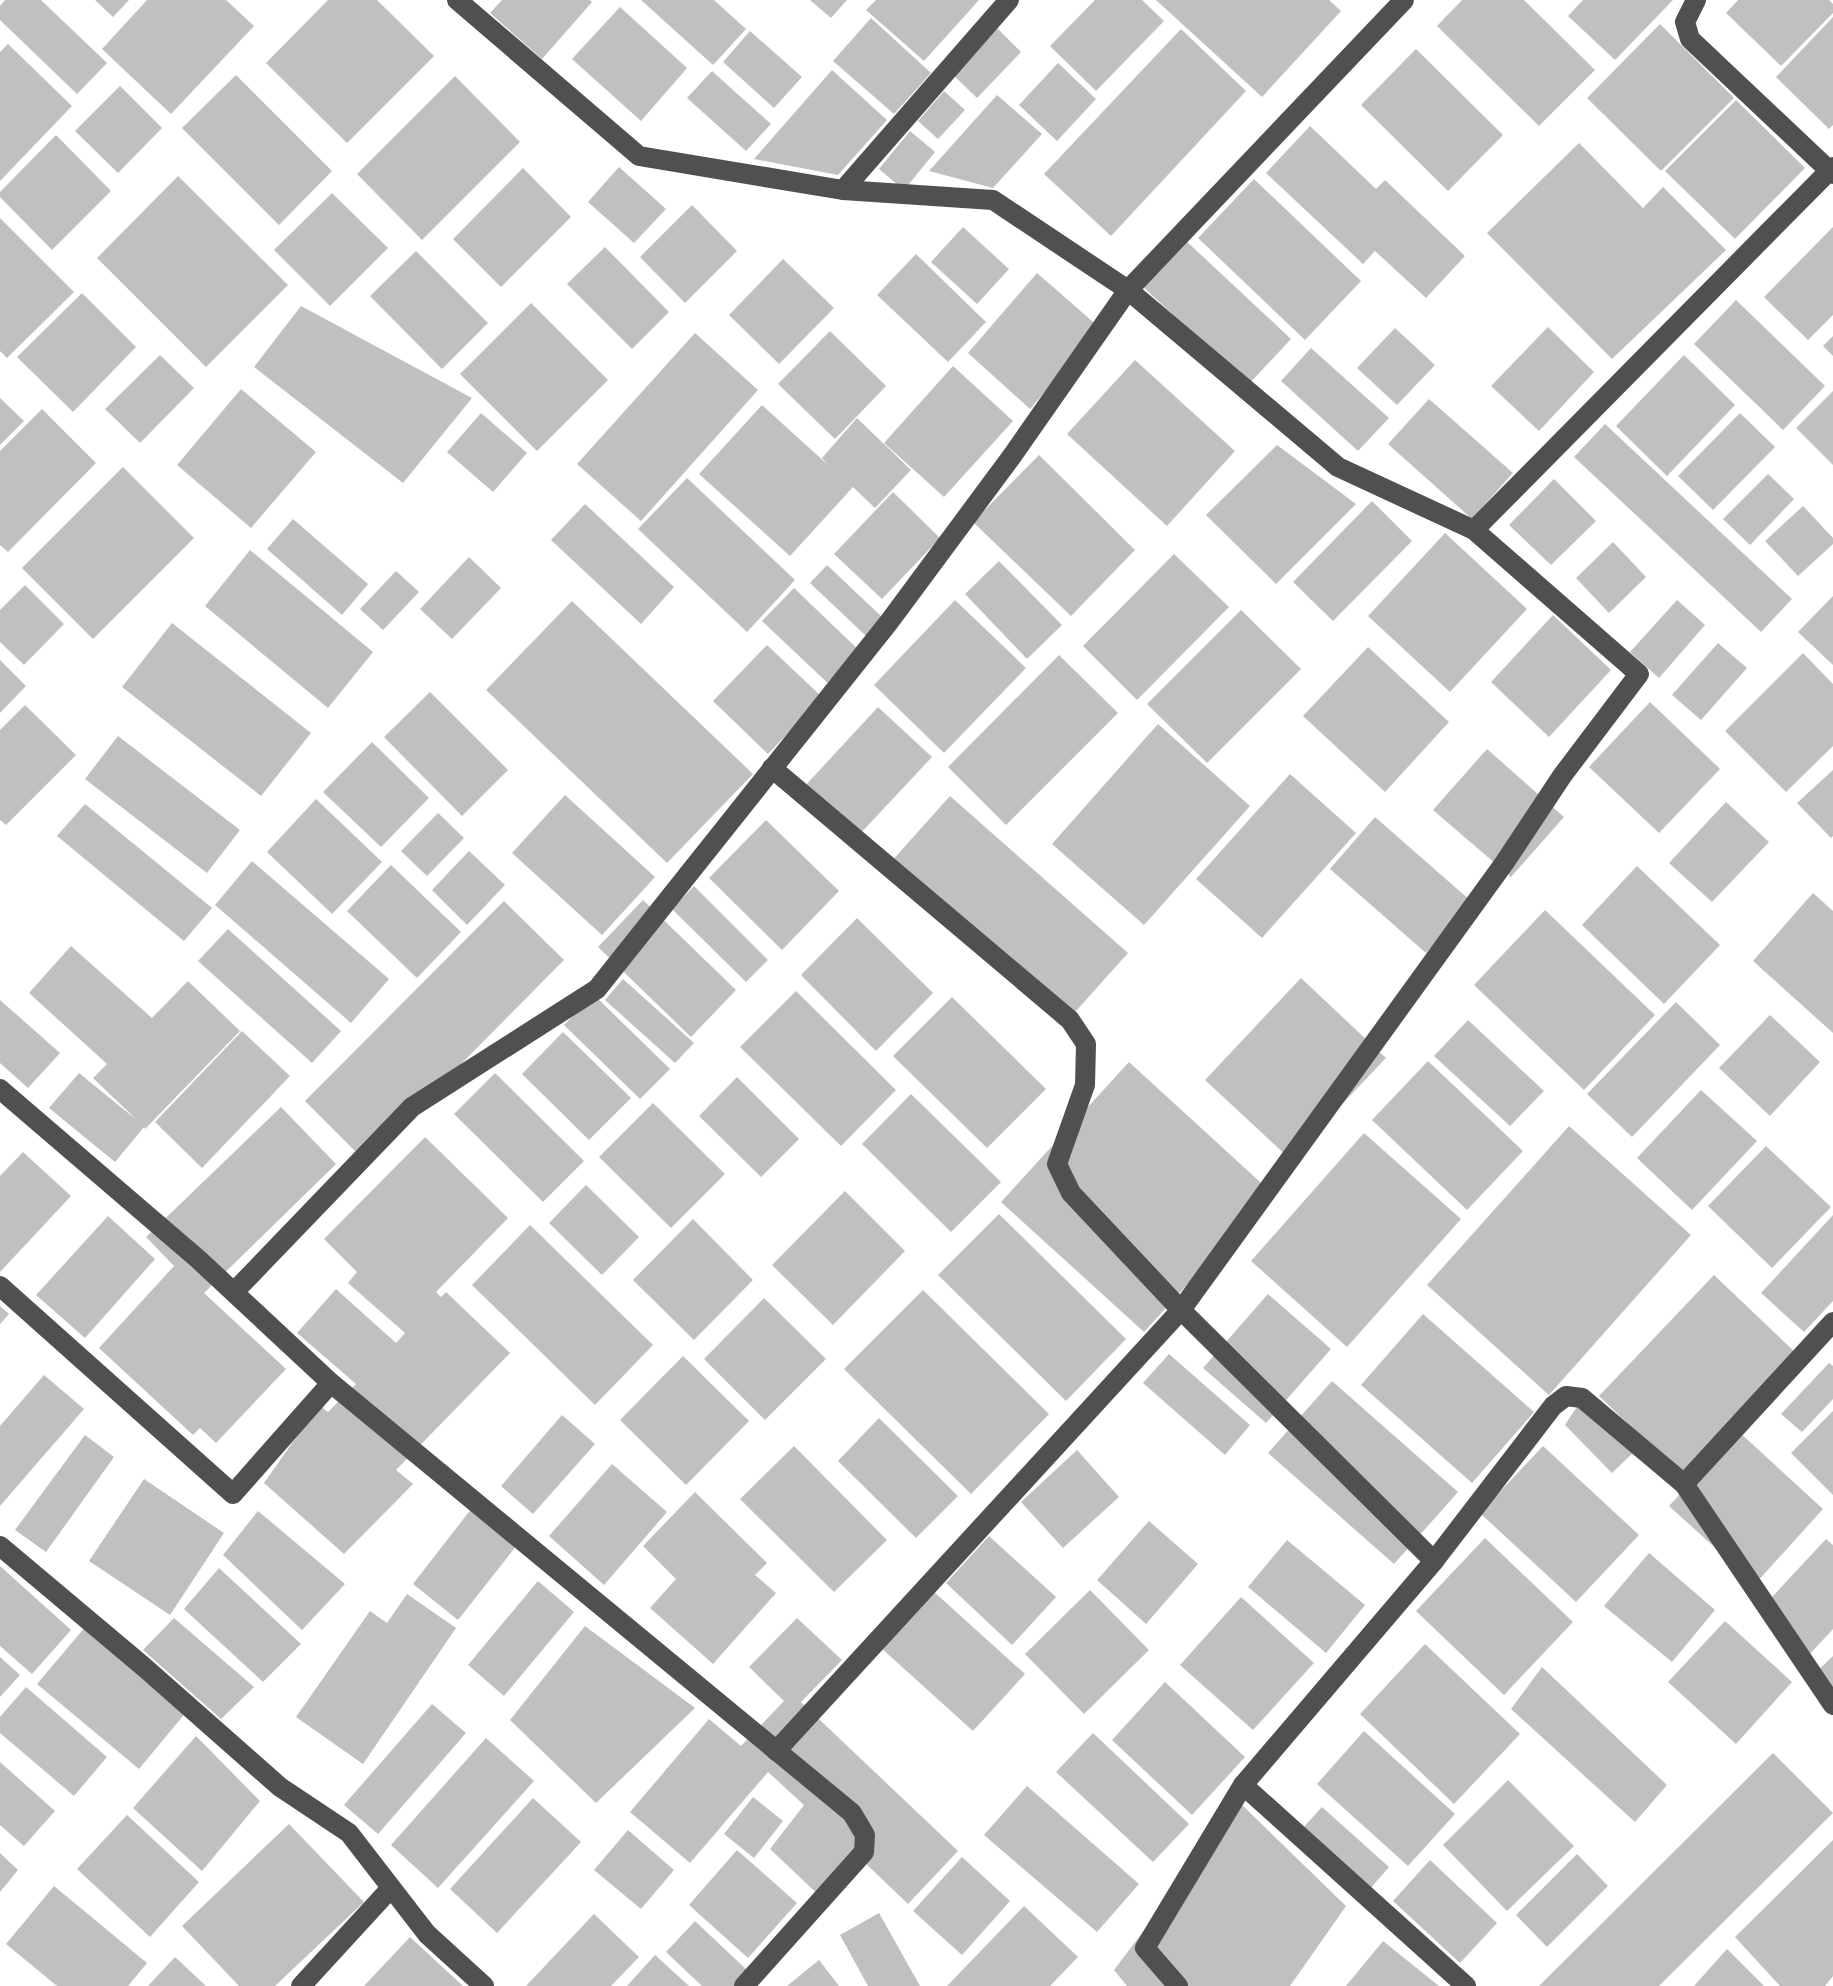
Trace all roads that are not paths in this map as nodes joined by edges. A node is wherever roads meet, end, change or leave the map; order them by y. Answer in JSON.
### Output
{"nodes":[{"id":1,"x":457,"y":0,"type":"edge"},
{"id":2,"x":1009,"y":0,"type":"edge"},
{"id":3,"x":1404,"y":0,"type":"edge"},
{"id":4,"x":1696,"y":0,"type":"edge"},
{"id":5,"x":1832,"y":170,"type":"edge"},
{"id":6,"x":843,"y":190,"type":"junction"},
{"id":7,"x":1128,"y":290,"type":"junction"},
{"id":8,"x":1474,"y":530,"type":"junction"},
{"id":9,"x":772,"y":768,"type":"junction"},
{"id":10,"x":0,"y":1089,"type":"edge"},
{"id":11,"x":0,"y":1286,"type":"edge"},
{"id":12,"x":234,"y":1292,"type":"junction"},
{"id":13,"x":1181,"y":1310,"type":"junction"},
{"id":14,"x":1833,"y":1322,"type":"edge"},
{"id":15,"x":331,"y":1383,"type":"junction"},
{"id":16,"x":1684,"y":1484,"type":"junction"},
{"id":17,"x":0,"y":1546,"type":"edge"},
{"id":18,"x":1434,"y":1561,"type":"junction"},
{"id":19,"x":1833,"y":1705,"type":"edge"},
{"id":20,"x":776,"y":1751,"type":"junction"},
{"id":21,"x":1243,"y":1785,"type":"junction"},
{"id":22,"x":391,"y":1888,"type":"junction"},
{"id":23,"x":301,"y":1986,"type":"edge"},
{"id":24,"x":484,"y":1986,"type":"edge"},
{"id":25,"x":744,"y":1986,"type":"edge"},
{"id":26,"x":1178,"y":1986,"type":"edge"},
{"id":27,"x":1466,"y":1986,"type":"edge"}],
"edges":[{"from":1,"to":6,"type":"street"},
{"from":2,"to":6,"type":"street"},
{"from":3,"to":7,"type":"street"},
{"from":4,"to":5,"type":"street"},
{"from":5,"to":8,"type":"street"},
{"from":6,"to":7,"type":"street"},
{"from":7,"to":8,"type":"street"},
{"from":7,"to":9,"type":"street"},
{"from":8,"to":13,"type":"street"},
{"from":9,"to":12,"type":"street"},
{"from":9,"to":13,"type":"street"},
{"from":10,"to":12,"type":"street"},
{"from":11,"to":15,"type":"street"},
{"from":12,"to":15,"type":"street"},
{"from":13,"to":18,"type":"street"},
{"from":13,"to":20,"type":"street"},
{"from":14,"to":16,"type":"street"},
{"from":15,"to":20,"type":"street"},
{"from":16,"to":18,"type":"street"},
{"from":16,"to":19,"type":"street"},
{"from":17,"to":22,"type":"street"},
{"from":18,"to":21,"type":"street"},
{"from":20,"to":25,"type":"street"},
{"from":21,"to":26,"type":"street"},
{"from":21,"to":27,"type":"street"},
{"from":22,"to":23,"type":"street"},
{"from":22,"to":24,"type":"street"}]}
